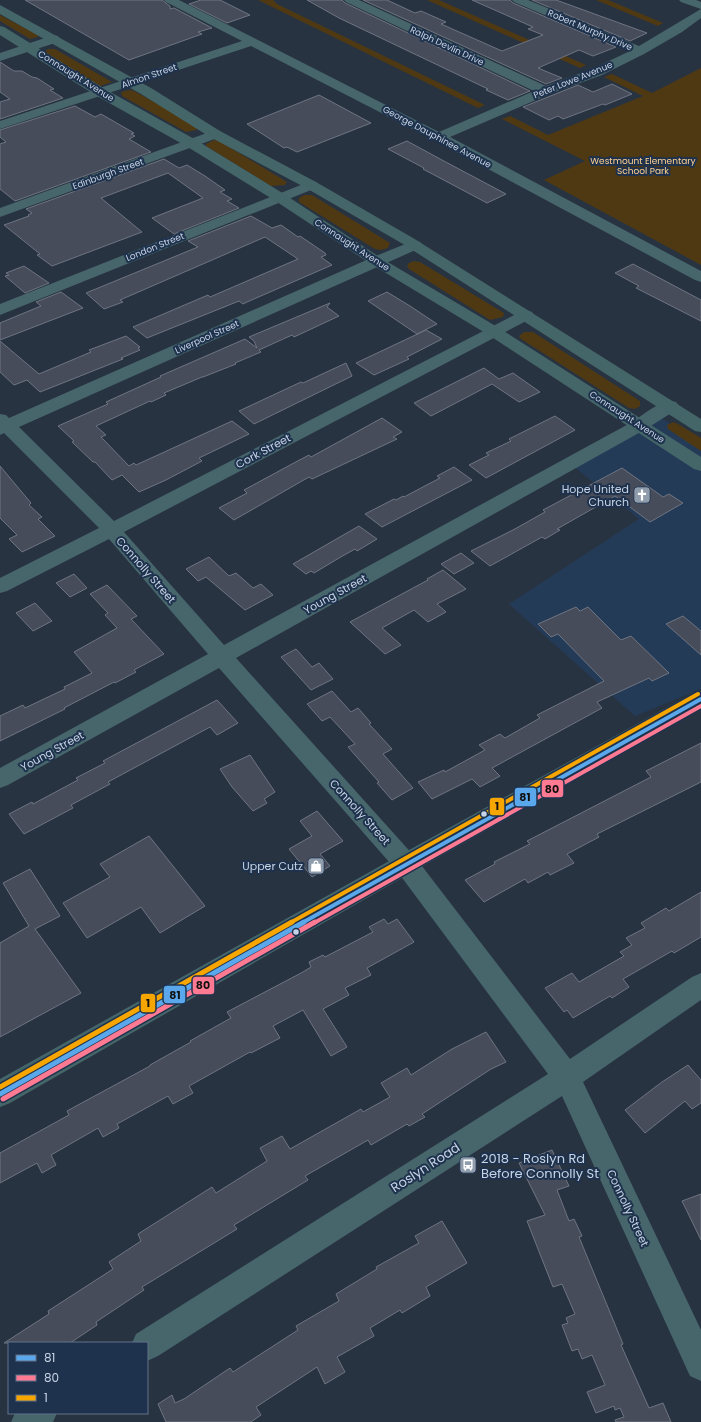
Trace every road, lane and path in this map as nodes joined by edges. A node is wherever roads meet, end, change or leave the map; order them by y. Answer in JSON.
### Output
{"nodes":[{"id":1,"x":170,"y":0,"type":"edge"},
{"id":2,"x":350,"y":0,"type":"edge"},
{"id":3,"x":518,"y":0,"type":"edge"},
{"id":4,"x":685,"y":0,"type":"edge"},
{"id":5,"x":701,"y":6,"type":"edge"},
{"id":6,"x":0,"y":9,"type":"edge"},
{"id":7,"x":701,"y":13,"type":"edge"},
{"id":8,"x":0,"y":30,"type":"edge"},
{"id":9,"x":54,"y":39,"type":"junction"},
{"id":10,"x":252,"y":42,"type":"junction"},
{"id":11,"x":30,"y":47,"type":"junction"},
{"id":12,"x":640,"y":52,"type":"junction"},
{"id":13,"x":0,"y":57,"type":"edge"},
{"id":14,"x":129,"y":83,"type":"junction"},
{"id":15,"x":545,"y":90,"type":"junction"},
{"id":16,"x":100,"y":92,"type":"junction"},
{"id":17,"x":0,"y":125,"type":"edge"},
{"id":18,"x":215,"y":134,"type":"junction"},
{"id":19,"x":438,"y":137,"type":"junction"},
{"id":20,"x":191,"y":143,"type":"junction"},
{"id":21,"x":311,"y":185,"type":"junction"},
{"id":22,"x":279,"y":197,"type":"junction"},
{"id":23,"x":0,"y":213,"type":"edge"},
{"id":24,"x":415,"y":245,"type":"junction"},
{"id":25,"x":376,"y":261,"type":"junction"},
{"id":26,"x":701,"y":278,"type":"edge"},
{"id":27,"x":0,"y":310,"type":"edge"},
{"id":28,"x":526,"y":315,"type":"junction"},
{"id":29,"x":493,"y":331,"type":"junction"},
{"id":30,"x":670,"y":406,"type":"junction"},
{"id":31,"x":3,"y":425,"type":"edge"},
{"id":32,"x":640,"y":425,"type":"junction"},
{"id":33,"x":701,"y":427,"type":"edge"},
{"id":34,"x":701,"y":465,"type":"edge"},
{"id":35,"x":112,"y":530,"type":"junction"},
{"id":36,"x":0,"y":586,"type":"edge"},
{"id":37,"x":222,"y":657,"type":"junction"},
{"id":38,"x":701,"y":699,"type":"edge"},
{"id":39,"x":0,"y":779,"type":"edge"},
{"id":40,"x":406,"y":864,"type":"junction"},
{"id":41,"x":701,"y":985,"type":"edge"},
{"id":42,"x":567,"y":1077,"type":"junction"},
{"id":43,"x":0,"y":1094,"type":"edge"},
{"id":44,"x":148,"y":1344,"type":"edge"},
{"id":45,"x":701,"y":1365,"type":"edge"},
{"id":46,"x":39,"y":1414,"type":"edge"},
{"id":47,"x":27,"y":1422,"type":"edge"}],
"edges":[{"from":1,"to":10,"type":"street","name":"George Dauphinee Avenue"},
{"from":2,"to":15,"type":"street","name":"Ralph Devlin Drive"},
{"from":3,"to":12,"type":"street","name":"Robert Murphy Drive"},
{"from":4,"to":5,"type":"street"},
{"from":6,"to":9,"type":"main road","name":"Connaught Avenue"},
{"from":7,"to":12,"type":"street","name":"Peter Lowe Avenue"},
{"from":8,"to":11,"type":"main road","name":"Connaught Avenue"},
{"from":9,"to":11,"type":"street"},
{"from":9,"to":14,"type":"main road","name":"Connaught Avenue"},
{"from":10,"to":14,"type":"street","name":"Almon Street"},
{"from":10,"to":19,"type":"street","name":"George Dauphinee Avenue"},
{"from":11,"to":13,"type":"street"},
{"from":11,"to":16,"type":"main road","name":"Connaught Avenue"},
{"from":12,"to":15,"type":"street","name":"Peter Lowe Avenue"},
{"from":14,"to":16,"type":"street","name":"Almon Street"},
{"from":14,"to":18,"type":"main road","name":"Connaught Avenue"},
{"from":15,"to":19,"type":"street","name":"Peter Lowe Avenue"},
{"from":16,"to":17,"type":"street","name":"Almon Street"},
{"from":16,"to":20,"type":"main road","name":"Connaught Avenue"},
{"from":18,"to":20,"type":"street","name":"Edinburgh Street"},
{"from":18,"to":21,"type":"main road","name":"Connaught Avenue"},
{"from":19,"to":26,"type":"street","name":"George Dauphinee Avenue"},
{"from":20,"to":22,"type":"main road","name":"Connaught Avenue"},
{"from":20,"to":23,"type":"street","name":"Edinburgh Street"},
{"from":21,"to":22,"type":"street","name":"London Street"},
{"from":21,"to":24,"type":"main road","name":"Connaught Avenue"},
{"from":22,"to":25,"type":"main road","name":"Connaught Avenue"},
{"from":22,"to":27,"type":"street","name":"London Street"},
{"from":24,"to":25,"type":"street","name":"Liverpool Street"},
{"from":24,"to":28,"type":"main road","name":"Connaught Avenue"},
{"from":25,"to":29,"type":"main road","name":"Connaught Avenue"},
{"from":25,"to":31,"type":"street","name":"Liverpool Street"},
{"from":28,"to":29,"type":"street","name":"Cork Street"},
{"from":28,"to":30,"type":"main road","name":"Connaught Avenue"},
{"from":29,"to":32,"type":"main road","name":"Connaught Avenue"},
{"from":29,"to":35,"type":"street","name":"Cork Street"},
{"from":30,"to":32,"type":"street","name":"Young Street"},
{"from":30,"to":33,"type":"main road","name":"Connaught Avenue"},
{"from":31,"to":35,"type":"street","name":"Connolly Street"},
{"from":32,"to":34,"type":"main road","name":"Connaught Avenue"},
{"from":32,"to":37,"type":"street","name":"Young Street"},
{"from":35,"to":36,"type":"street","name":"Cork Street"},
{"from":35,"to":37,"type":"street","name":"Connolly Street"},
{"from":37,"to":39,"type":"street","name":"Young Street"},
{"from":37,"to":40,"type":"street","name":"Connolly Street"},
{"from":38,"to":40,"type":"main road"},
{"from":40,"to":42,"type":"street","name":"Connolly Street"},
{"from":40,"to":43,"type":"main road"},
{"from":41,"to":42,"type":"street","name":"Roslyn Road"},
{"from":42,"to":44,"type":"street","name":"Roslyn Road"},
{"from":42,"to":45,"type":"street","name":"Connolly Street"},
{"from":46,"to":47,"type":"street"}]}
